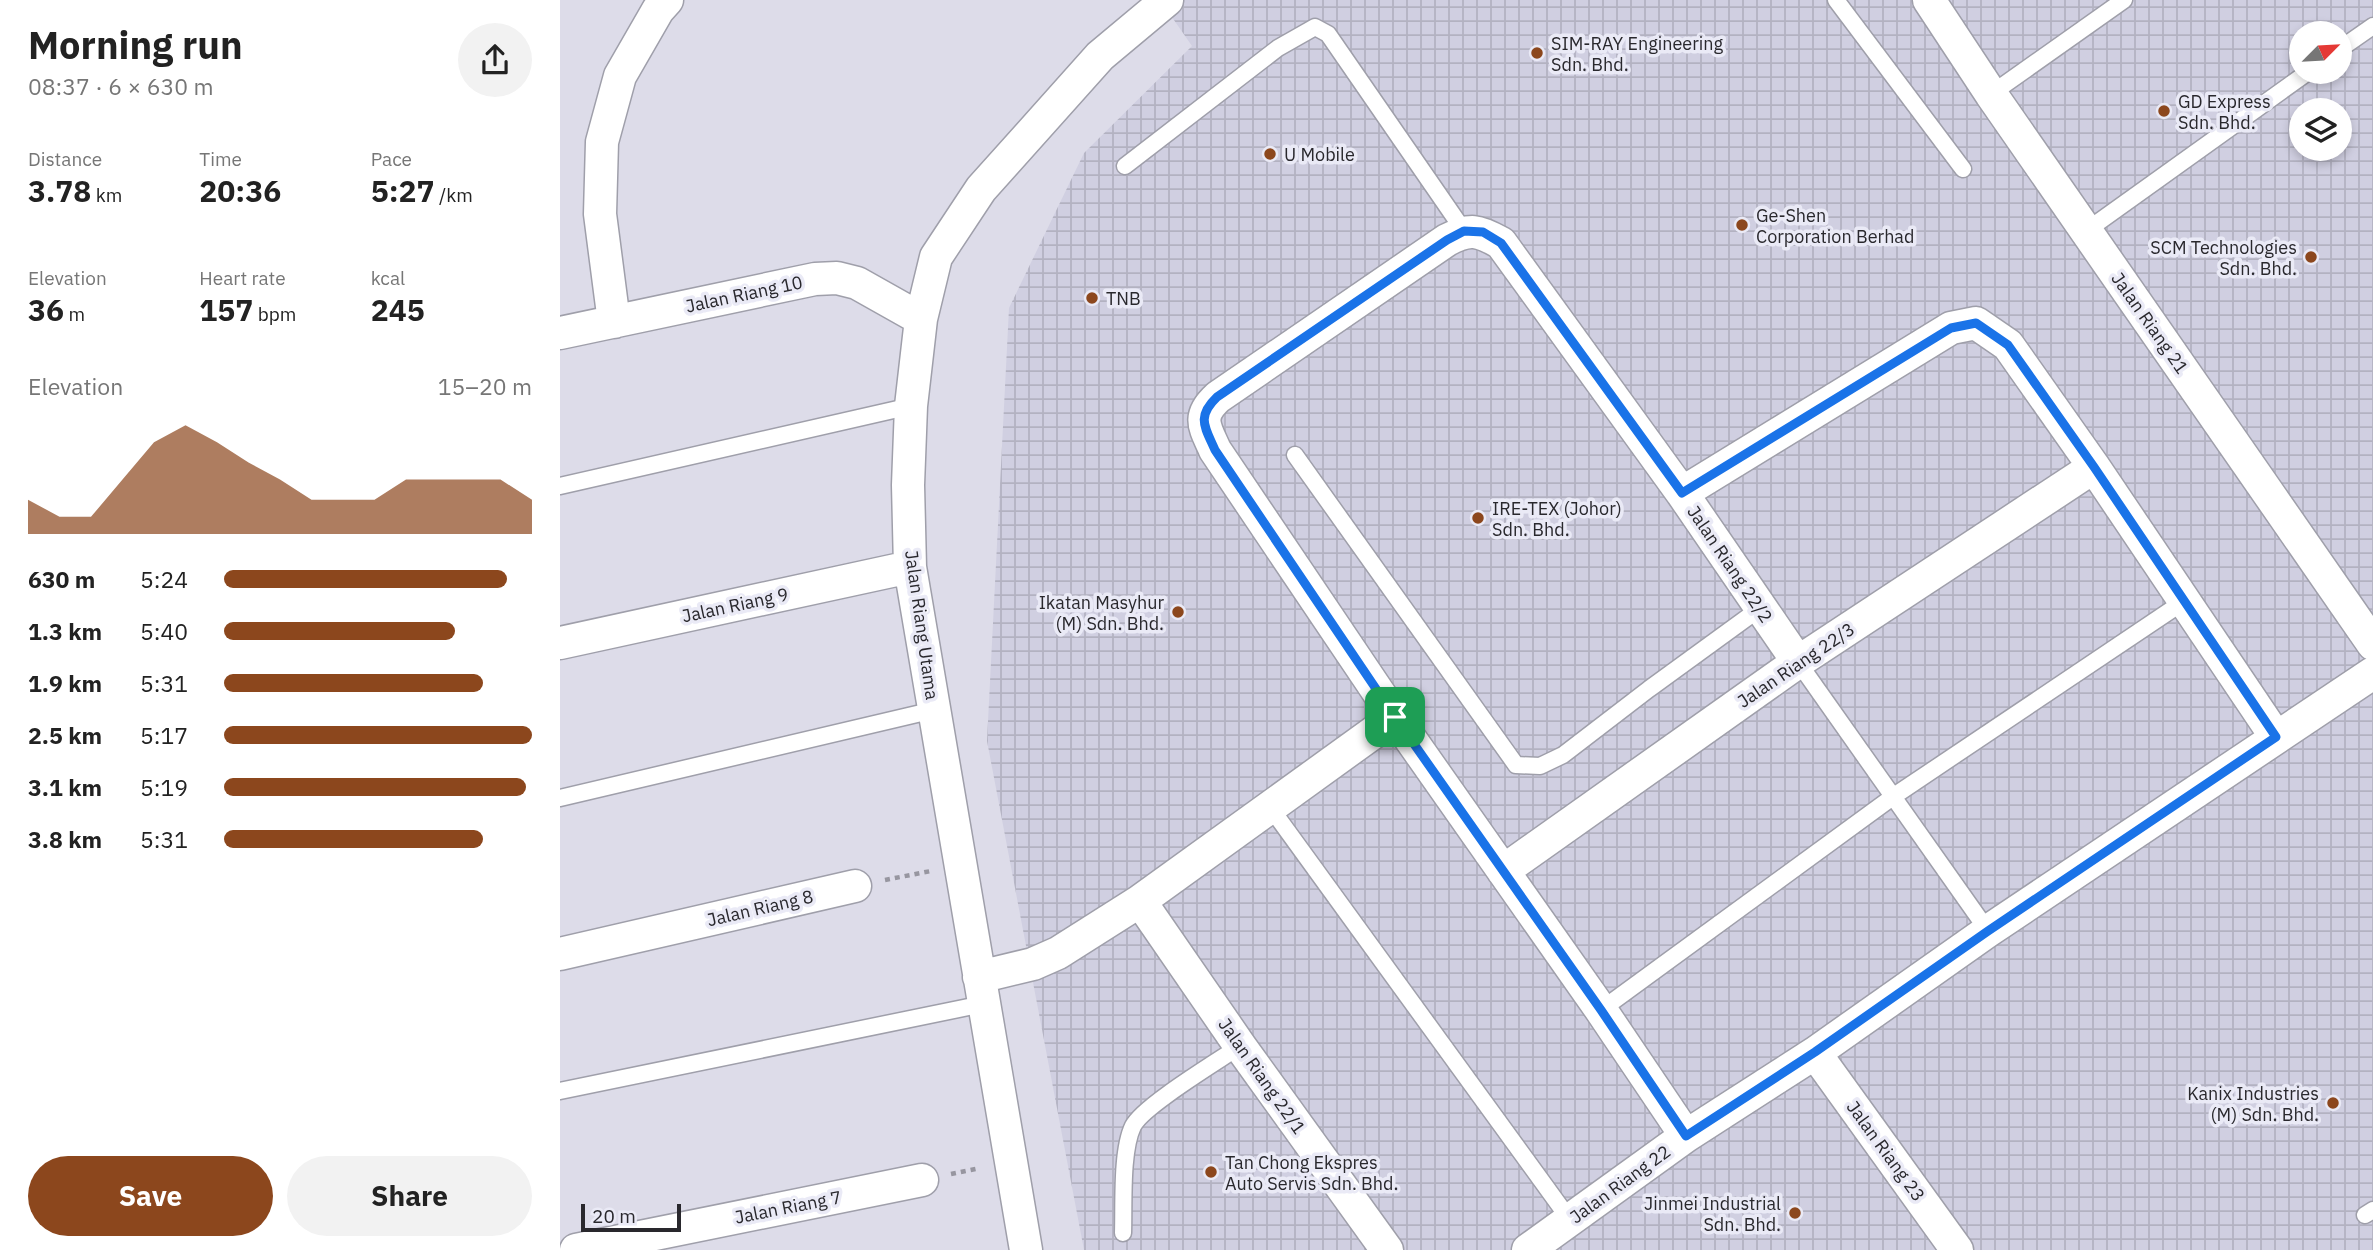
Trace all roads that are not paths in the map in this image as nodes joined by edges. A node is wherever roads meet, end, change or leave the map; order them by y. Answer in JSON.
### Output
{"nodes":[{"id":1,"x":667,"y":0,"type":"edge"},
{"id":2,"x":1167,"y":0,"type":"edge"},
{"id":3,"x":1836,"y":0,"type":"edge"},
{"id":4,"x":1928,"y":0,"type":"edge"},
{"id":5,"x":2124,"y":0,"type":"edge"},
{"id":6,"x":2373,"y":26,"type":"edge"},
{"id":7,"x":2352,"y":41,"type":"edge"},
{"id":8,"x":2291,"y":84,"type":"edge"},
{"id":9,"x":1991,"y":94,"type":"junction"},
{"id":10,"x":1125,"y":166,"type":"dead end"},
{"id":11,"x":1963,"y":169,"type":"dead end"},
{"id":12,"x":1464,"y":231,"type":"junction"},
{"id":13,"x":2086,"y":231,"type":"junction"},
{"id":14,"x":921,"y":319,"type":"junction"},
{"id":15,"x":614,"y":322,"type":"junction"},
{"id":16,"x":560,"y":333,"type":"edge"},
{"id":17,"x":911,"y":407,"type":"junction"},
{"id":18,"x":1295,"y":456,"type":"dead end"},
{"id":19,"x":2094,"y":467,"type":"junction"},
{"id":20,"x":560,"y":486,"type":"edge"},
{"id":21,"x":1682,"y":493,"type":"junction"},
{"id":22,"x":910,"y":566,"type":"junction"},
{"id":23,"x":2183,"y":602,"type":"junction"},
{"id":24,"x":1759,"y":609,"type":"junction"},
{"id":25,"x":560,"y":643,"type":"edge"},
{"id":26,"x":2373,"y":644,"type":"edge"},
{"id":27,"x":1798,"y":662,"type":"junction"},
{"id":28,"x":2373,"y":673,"type":"edge"},
{"id":29,"x":934,"y":710,"type":"junction"},
{"id":30,"x":1395,"y":717,"type":"junction"},
{"id":31,"x":2276,"y":737,"type":"junction"},
{"id":32,"x":1894,"y":796,"type":"junction"},
{"id":33,"x":560,"y":798,"type":"edge"},
{"id":34,"x":1270,"y":807,"type":"junction"},
{"id":35,"x":1503,"y":870,"type":"junction"},
{"id":36,"x":855,"y":886,"type":"road end"},
{"id":37,"x":1140,"y":901,"type":"junction"},
{"id":38,"x":1988,"y":931,"type":"junction"},
{"id":39,"x":560,"y":954,"type":"edge"},
{"id":40,"x":981,"y":991,"type":"junction"},
{"id":41,"x":1601,"y":1010,"type":"junction"},
{"id":42,"x":1240,"y":1046,"type":"junction"},
{"id":43,"x":1815,"y":1052,"type":"junction"},
{"id":44,"x":560,"y":1091,"type":"edge"},
{"id":45,"x":1686,"y":1136,"type":"junction"},
{"id":46,"x":922,"y":1180,"type":"road end"},
{"id":47,"x":1570,"y":1220,"type":"junction"},
{"id":48,"x":1123,"y":1233,"type":"dead end"},
{"id":49,"x":576,"y":1250,"type":"edge"},
{"id":50,"x":1026,"y":1250,"type":"edge"},
{"id":51,"x":1387,"y":1250,"type":"edge"},
{"id":52,"x":1528,"y":1250,"type":"edge"},
{"id":53,"x":1957,"y":1250,"type":"edge"}],
"edges":[{"from":1,"to":15,"type":"street"},
{"from":2,"to":14,"type":"street","name":"Jalan Riang Utama"},
{"from":3,"to":11,"type":"lane"},
{"from":4,"to":9,"type":"street","name":"Jalan Riang 21"},
{"from":5,"to":9,"type":"lane"},
{"from":6,"to":7,"type":"lane"},
{"from":8,"to":13,"type":"lane"},
{"from":9,"to":13,"type":"street","name":"Jalan Riang 21"},
{"from":10,"to":12,"type":"lane"},
{"from":12,"to":21,"type":"street","name":"Jalan Riang 22/2"},
{"from":12,"to":30,"type":"street"},
{"from":13,"to":26,"type":"street","name":"Jalan Riang 21"},
{"from":14,"to":15,"type":"street","name":"Jalan Riang 10"},
{"from":14,"to":17,"type":"street","name":"Jalan Riang Utama"},
{"from":15,"to":16,"type":"street","name":"Jalan Riang 10"},
{"from":17,"to":20,"type":"lane"},
{"from":17,"to":22,"type":"street","name":"Jalan Riang Utama"},
{"from":18,"to":24,"type":"lane"},
{"from":19,"to":21,"type":"street"},
{"from":19,"to":23,"type":"street"},
{"from":19,"to":27,"type":"street","name":"Jalan Riang 22/3"},
{"from":21,"to":24,"type":"street","name":"Jalan Riang 22/2"},
{"from":22,"to":25,"type":"street","name":"Jalan Riang 9"},
{"from":22,"to":29,"type":"street","name":"Jalan Riang Utama"},
{"from":23,"to":31,"type":"street"},
{"from":23,"to":32,"type":"lane"},
{"from":24,"to":27,"type":"street","name":"Jalan Riang 22/2"},
{"from":27,"to":32,"type":"lane","name":"Jalan Riang 22/2"},
{"from":27,"to":35,"type":"street","name":"Jalan Riang 22/3"},
{"from":28,"to":31,"type":"street","name":"Jalan Riang 22"},
{"from":29,"to":33,"type":"lane"},
{"from":29,"to":40,"type":"street","name":"Jalan Riang Utama"},
{"from":30,"to":34,"type":"street"},
{"from":30,"to":35,"type":"street"},
{"from":31,"to":38,"type":"street","name":"Jalan Riang 22"},
{"from":32,"to":38,"type":"lane","name":"Jalan Riang 22/2"},
{"from":32,"to":41,"type":"lane"},
{"from":34,"to":37,"type":"street"},
{"from":34,"to":47,"type":"lane"},
{"from":35,"to":41,"type":"street"},
{"from":36,"to":39,"type":"street","name":"Jalan Riang 8"},
{"from":37,"to":40,"type":"street"},
{"from":37,"to":42,"type":"street","name":"Jalan Riang 22/1"},
{"from":38,"to":43,"type":"street","name":"Jalan Riang 22"},
{"from":40,"to":44,"type":"lane"},
{"from":40,"to":50,"type":"street","name":"Jalan Riang Utama"},
{"from":41,"to":45,"type":"street"},
{"from":42,"to":48,"type":"lane"},
{"from":42,"to":51,"type":"street","name":"Jalan Riang 22/1"},
{"from":43,"to":45,"type":"street","name":"Jalan Riang 22"},
{"from":43,"to":53,"type":"street","name":"Jalan Riang 23"},
{"from":45,"to":47,"type":"street","name":"Jalan Riang 22"},
{"from":46,"to":49,"type":"street","name":"Jalan Riang 7"},
{"from":47,"to":52,"type":"street","name":"Jalan Riang 22"}]}
